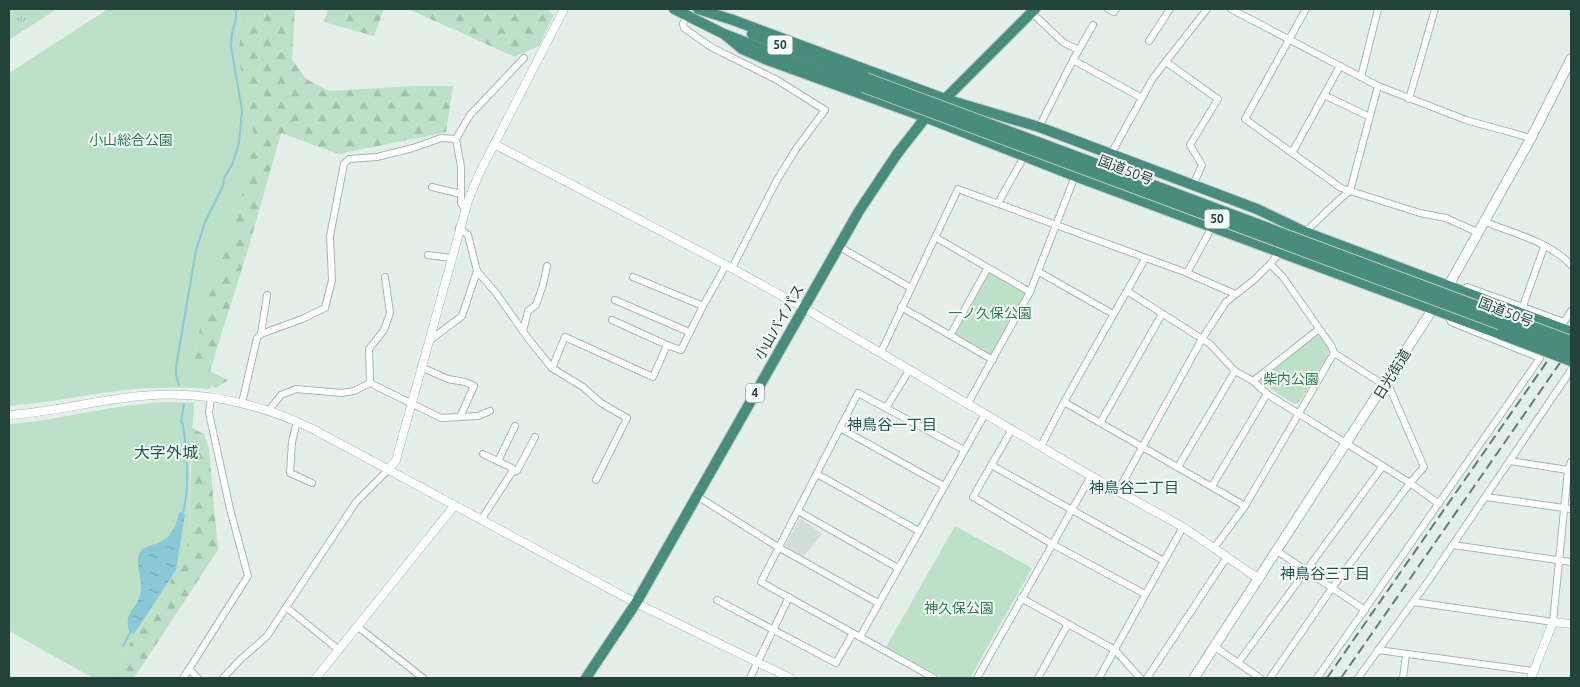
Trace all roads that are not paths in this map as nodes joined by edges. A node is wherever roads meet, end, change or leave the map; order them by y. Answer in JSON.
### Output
{"nodes":[{"id":1,"x":564,"y":9,"type":"edge"},
{"id":2,"x":674,"y":9,"type":"edge"},
{"id":3,"x":697,"y":9,"type":"edge"},
{"id":4,"x":1108,"y":9,"type":"edge"},
{"id":5,"x":1116,"y":9,"type":"edge"},
{"id":6,"x":1170,"y":9,"type":"edge"},
{"id":7,"x":1207,"y":9,"type":"edge"},
{"id":8,"x":1231,"y":9,"type":"edge"},
{"id":9,"x":1306,"y":9,"type":"edge"},
{"id":10,"x":1378,"y":9,"type":"edge"},
{"id":11,"x":1435,"y":9,"type":"edge"},
{"id":12,"x":1033,"y":11,"type":"edge"},
{"id":13,"x":686,"y":15,"type":"junction"},
{"id":14,"x":1093,"y":25,"type":"dead end"},
{"id":15,"x":724,"y":34,"type":"junction"},
{"id":16,"x":1290,"y":39,"type":"junction"},
{"id":17,"x":1149,"y":41,"type":"dead end"},
{"id":18,"x":1079,"y":50,"type":"junction"},
{"id":19,"x":524,"y":58,"type":"dead end"},
{"id":20,"x":1571,"y":59,"type":"edge"},
{"id":21,"x":1073,"y":60,"type":"junction"},
{"id":22,"x":1166,"y":62,"type":"junction"},
{"id":23,"x":1340,"y":66,"type":"junction"},
{"id":24,"x":1361,"y":77,"type":"junction"},
{"id":25,"x":864,"y":82,"type":"junction"},
{"id":26,"x":1378,"y":86,"type":"junction"},
{"id":27,"x":1324,"y":95,"type":"junction"},
{"id":28,"x":1142,"y":98,"type":"junction"},
{"id":29,"x":945,"y":99,"type":"junction"},
{"id":30,"x":1410,"y":99,"type":"junction"},
{"id":31,"x":926,"y":117,"type":"junction"},
{"id":32,"x":1370,"y":117,"type":"junction"},
{"id":33,"x":1040,"y":127,"type":"junction"},
{"id":34,"x":1531,"y":138,"type":"junction"},
{"id":35,"x":456,"y":139,"type":"junction"},
{"id":36,"x":494,"y":144,"type":"junction"},
{"id":37,"x":1292,"y":153,"type":"junction"},
{"id":38,"x":1111,"y":154,"type":"junction"},
{"id":39,"x":1025,"y":155,"type":"junction"},
{"id":40,"x":1075,"y":176,"type":"junction"},
{"id":41,"x":1193,"y":185,"type":"junction"},
{"id":42,"x":432,"y":187,"type":"dead end"},
{"id":43,"x":1350,"y":191,"type":"junction"},
{"id":44,"x":461,"y":194,"type":"junction"},
{"id":45,"x":998,"y":203,"type":"junction"},
{"id":46,"x":465,"y":210,"type":"junction"},
{"id":47,"x":1485,"y":222,"type":"junction"},
{"id":48,"x":1057,"y":225,"type":"junction"},
{"id":49,"x":1212,"y":226,"type":"junction"},
{"id":50,"x":459,"y":228,"type":"junction"},
{"id":51,"x":1306,"y":232,"type":"junction"},
{"id":52,"x":1479,"y":232,"type":"junction"},
{"id":53,"x":935,"y":237,"type":"junction"},
{"id":54,"x":838,"y":246,"type":"junction"},
{"id":55,"x":1544,"y":247,"type":"junction"},
{"id":56,"x":1280,"y":252,"type":"junction"},
{"id":57,"x":428,"y":254,"type":"dead end"},
{"id":58,"x":451,"y":258,"type":"junction"},
{"id":59,"x":1145,"y":259,"type":"junction"},
{"id":60,"x":1270,"y":264,"type":"junction"},
{"id":61,"x":1571,"y":265,"type":"edge"},
{"id":62,"x":547,"y":266,"type":"dead end"},
{"id":63,"x":729,"y":266,"type":"junction"},
{"id":64,"x":987,"y":268,"type":"junction"},
{"id":65,"x":477,"y":272,"type":"junction"},
{"id":66,"x":1039,"y":272,"type":"junction"},
{"id":67,"x":1187,"y":273,"type":"junction"},
{"id":68,"x":385,"y":278,"type":"dead end"},
{"id":69,"x":633,"y":278,"type":"dead end"},
{"id":70,"x":1448,"y":286,"type":"junction"},
{"id":71,"x":911,"y":288,"type":"junction"},
{"id":72,"x":1127,"y":291,"type":"junction"},
{"id":73,"x":1460,"y":291,"type":"junction"},
{"id":74,"x":1030,"y":292,"type":"junction"},
{"id":75,"x":1235,"y":294,"type":"junction"},
{"id":76,"x":267,"y":295,"type":"dead end"},
{"id":77,"x":615,"y":300,"type":"dead end"},
{"id":78,"x":703,"y":306,"type":"junction"},
{"id":79,"x":1523,"y":306,"type":"junction"},
{"id":80,"x":901,"y":307,"type":"junction"},
{"id":81,"x":804,"y":308,"type":"junction"},
{"id":82,"x":1432,"y":310,"type":"junction"},
{"id":83,"x":1571,"y":311,"type":"edge"},
{"id":84,"x":1113,"y":314,"type":"junction"},
{"id":85,"x":1162,"y":314,"type":"junction"},
{"id":86,"x":1448,"y":316,"type":"junction"},
{"id":87,"x":612,"y":320,"type":"dead end"},
{"id":88,"x":1319,"y":329,"type":"junction"},
{"id":89,"x":523,"y":331,"type":"junction"},
{"id":90,"x":689,"y":332,"type":"junction"},
{"id":91,"x":1571,"y":332,"type":"edge"},
{"id":92,"x":260,"y":334,"type":"junction"},
{"id":93,"x":950,"y":334,"type":"junction"},
{"id":94,"x":1202,"y":339,"type":"junction"},
{"id":95,"x":428,"y":341,"type":"junction"},
{"id":96,"x":1571,"y":341,"type":"edge"},
{"id":97,"x":667,"y":344,"type":"junction"},
{"id":98,"x":1571,"y":351,"type":"edge"},
{"id":99,"x":881,"y":352,"type":"junction"},
{"id":100,"x":1334,"y":353,"type":"junction"},
{"id":101,"x":993,"y":360,"type":"junction"},
{"id":102,"x":1571,"y":360,"type":"edge"},
{"id":103,"x":421,"y":368,"type":"junction"},
{"id":104,"x":552,"y":368,"type":"junction"},
{"id":105,"x":910,"y":370,"type":"junction"},
{"id":106,"x":1571,"y":370,"type":"edge"},
{"id":107,"x":1236,"y":371,"type":"junction"},
{"id":108,"x":1253,"y":381,"type":"junction"},
{"id":109,"x":370,"y":383,"type":"junction"},
{"id":110,"x":1386,"y":383,"type":"junction"},
{"id":111,"x":1267,"y":394,"type":"junction"},
{"id":112,"x":211,"y":397,"type":"junction"},
{"id":113,"x":1064,"y":402,"type":"junction"},
{"id":114,"x":242,"y":403,"type":"junction"},
{"id":115,"x":968,"y":403,"type":"junction"},
{"id":116,"x":411,"y":404,"type":"junction"},
{"id":117,"x":886,"y":408,"type":"junction"},
{"id":118,"x":269,"y":410,"type":"junction"},
{"id":119,"x":490,"y":411,"type":"dead end"},
{"id":120,"x":1298,"y":412,"type":"junction"},
{"id":121,"x":985,"y":414,"type":"junction"},
{"id":122,"x":9,"y":415,"type":"edge"},
{"id":123,"x":460,"y":417,"type":"junction"},
{"id":124,"x":296,"y":421,"type":"junction"},
{"id":125,"x":1100,"y":423,"type":"junction"},
{"id":126,"x":515,"y":426,"type":"dead end"},
{"id":127,"x":840,"y":428,"type":"junction"},
{"id":128,"x":1012,"y":429,"type":"junction"},
{"id":129,"x":535,"y":437,"type":"dead end"},
{"id":130,"x":1347,"y":444,"type":"junction"},
{"id":131,"x":1041,"y":446,"type":"junction"},
{"id":132,"x":1141,"y":447,"type":"junction"},
{"id":133,"x":964,"y":450,"type":"junction"},
{"id":134,"x":483,"y":454,"type":"dead end"},
{"id":135,"x":498,"y":461,"type":"junction"},
{"id":136,"x":1510,"y":461,"type":"junction"},
{"id":137,"x":991,"y":465,"type":"junction"},
{"id":138,"x":1383,"y":466,"type":"junction"},
{"id":139,"x":1570,"y":466,"type":"edge"},
{"id":140,"x":1178,"y":467,"type":"junction"},
{"id":141,"x":389,"y":470,"type":"junction"},
{"id":142,"x":512,"y":472,"type":"junction"},
{"id":143,"x":817,"y":474,"type":"junction"},
{"id":144,"x":1091,"y":476,"type":"junction"},
{"id":145,"x":596,"y":480,"type":"dead end"},
{"id":146,"x":312,"y":483,"type":"dead end"},
{"id":147,"x":1410,"y":483,"type":"junction"},
{"id":148,"x":944,"y":486,"type":"junction"},
{"id":149,"x":1212,"y":486,"type":"junction"},
{"id":150,"x":1118,"y":491,"type":"junction"},
{"id":151,"x":697,"y":496,"type":"junction"},
{"id":152,"x":1486,"y":497,"type":"junction"},
{"id":153,"x":1439,"y":504,"type":"junction"},
{"id":154,"x":455,"y":505,"type":"junction"},
{"id":155,"x":1245,"y":506,"type":"junction"},
{"id":156,"x":1568,"y":508,"type":"edge"},
{"id":157,"x":1070,"y":510,"type":"junction"},
{"id":158,"x":798,"y":511,"type":"junction"},
{"id":159,"x":481,"y":520,"type":"junction"},
{"id":160,"x":1183,"y":527,"type":"junction"},
{"id":161,"x":919,"y":531,"type":"junction"},
{"id":162,"x":1052,"y":544,"type":"junction"},
{"id":163,"x":1453,"y":545,"type":"junction"},
{"id":164,"x":778,"y":547,"type":"junction"},
{"id":165,"x":1214,"y":548,"type":"junction"},
{"id":166,"x":1277,"y":551,"type":"junction"},
{"id":167,"x":1227,"y":557,"type":"junction"},
{"id":168,"x":1559,"y":560,"type":"junction"},
{"id":169,"x":1164,"y":561,"type":"junction"},
{"id":170,"x":1571,"y":562,"type":"edge"},
{"id":171,"x":898,"y":568,"type":"junction"},
{"id":172,"x":1307,"y":570,"type":"junction"},
{"id":173,"x":1259,"y":579,"type":"junction"},
{"id":174,"x":1332,"y":588,"type":"junction"},
{"id":175,"x":1145,"y":594,"type":"junction"},
{"id":176,"x":789,"y":597,"type":"junction"},
{"id":177,"x":1021,"y":598,"type":"junction"},
{"id":178,"x":717,"y":600,"type":"dead end"},
{"id":179,"x":1414,"y":602,"type":"junction"},
{"id":180,"x":636,"y":603,"type":"junction"},
{"id":181,"x":878,"y":603,"type":"junction"},
{"id":182,"x":286,"y":607,"type":"junction"},
{"id":183,"x":1365,"y":610,"type":"junction"},
{"id":184,"x":1554,"y":622,"type":"junction"},
{"id":185,"x":1068,"y":624,"type":"junction"},
{"id":186,"x":1571,"y":624,"type":"edge"},
{"id":187,"x":358,"y":627,"type":"junction"},
{"id":188,"x":774,"y":629,"type":"junction"},
{"id":189,"x":853,"y":633,"type":"junction"},
{"id":190,"x":860,"y":637,"type":"junction"},
{"id":191,"x":1215,"y":647,"type":"junction"},
{"id":192,"x":339,"y":650,"type":"junction"},
{"id":193,"x":1115,"y":650,"type":"junction"},
{"id":194,"x":1378,"y":650,"type":"junction"},
{"id":195,"x":1406,"y":654,"type":"junction"},
{"id":196,"x":757,"y":663,"type":"junction"},
{"id":197,"x":1238,"y":663,"type":"junction"},
{"id":198,"x":189,"y":669,"type":"junction"},
{"id":199,"x":1533,"y":675,"type":"edge"},
{"id":200,"x":183,"y":678,"type":"edge"},
{"id":201,"x":198,"y":678,"type":"edge"},
{"id":202,"x":223,"y":678,"type":"edge"},
{"id":203,"x":316,"y":678,"type":"edge"},
{"id":204,"x":423,"y":678,"type":"edge"},
{"id":205,"x":586,"y":678,"type":"edge"},
{"id":206,"x":750,"y":678,"type":"edge"},
{"id":207,"x":790,"y":678,"type":"edge"},
{"id":208,"x":934,"y":678,"type":"edge"},
{"id":209,"x":977,"y":678,"type":"edge"},
{"id":210,"x":1038,"y":678,"type":"edge"},
{"id":211,"x":1099,"y":678,"type":"edge"},
{"id":212,"x":1140,"y":678,"type":"edge"},
{"id":213,"x":1148,"y":678,"type":"edge"},
{"id":214,"x":1194,"y":678,"type":"edge"},
{"id":215,"x":1260,"y":678,"type":"edge"},
{"id":216,"x":1270,"y":678,"type":"edge"},
{"id":217,"x":1317,"y":678,"type":"edge"},
{"id":218,"x":1358,"y":678,"type":"edge"},
{"id":219,"x":1402,"y":678,"type":"edge"}],
"edges":[{"from":1,"to":36,"type":"street"},
{"from":2,"to":13,"type":"highway","name":"国道50号","number":"50"},
{"from":3,"to":25,"type":"highway","name":"国道50号","number":"50"},
{"from":3,"to":29,"type":"highway"},
{"from":4,"to":5,"type":"street"},
{"from":6,"to":17,"type":"street"},
{"from":7,"to":22,"type":"street"},
{"from":8,"to":16,"type":"street"},
{"from":9,"to":16,"type":"street"},
{"from":10,"to":24,"type":"street"},
{"from":11,"to":30,"type":"street"},
{"from":12,"to":18,"type":"street"},
{"from":12,"to":29,"type":"highway","name":"小山バイパス","number":"4"},
{"from":13,"to":15,"type":"highway","name":"国道50号","number":"50"},
{"from":13,"to":63,"type":"street"},
{"from":14,"to":18,"type":"street"},
{"from":15,"to":25,"type":"highway","name":"国道50号","number":"50"},
{"from":15,"to":31,"type":"highway"},
{"from":16,"to":23,"type":"street"},
{"from":16,"to":37,"type":"street"},
{"from":18,"to":21,"type":"street"},
{"from":19,"to":35,"type":"street"},
{"from":20,"to":34,"type":"main road","name":"日光街道"},
{"from":21,"to":28,"type":"street"},
{"from":21,"to":33,"type":"street"},
{"from":22,"to":28,"type":"street"},
{"from":22,"to":41,"type":"street"},
{"from":23,"to":24,"type":"street"},
{"from":23,"to":27,"type":"street"},
{"from":24,"to":26,"type":"street"},
{"from":25,"to":96,"type":"highway","name":"国道50号","number":"50","bridge":true},
{"from":25,"to":98,"type":"highway","name":"国道50号","number":"50","bridge":true},
{"from":26,"to":30,"type":"street"},
{"from":26,"to":32,"type":"street"},
{"from":27,"to":32,"type":"street"},
{"from":27,"to":37,"type":"street"},
{"from":28,"to":38,"type":"street"},
{"from":29,"to":31,"type":"highway","name":"小山バイパス","number":"4"},
{"from":29,"to":33,"type":"highway"},
{"from":30,"to":34,"type":"street"},
{"from":31,"to":39,"type":"highway"},
{"from":31,"to":54,"type":"highway","name":"小山バイパス","number":"4"},
{"from":32,"to":43,"type":"street"},
{"from":33,"to":38,"type":"highway"},
{"from":34,"to":47,"type":"main road","name":"日光街道"},
{"from":35,"to":44,"type":"street"},
{"from":35,"to":92,"type":"street"},
{"from":36,"to":46,"type":"street"},
{"from":36,"to":63,"type":"street"},
{"from":37,"to":43,"type":"street"},
{"from":38,"to":41,"type":"highway"},
{"from":39,"to":40,"type":"highway"},
{"from":39,"to":45,"type":"street"},
{"from":40,"to":48,"type":"street"},
{"from":40,"to":49,"type":"highway"},
{"from":41,"to":51,"type":"highway"},
{"from":42,"to":44,"type":"street"},
{"from":43,"to":51,"type":"street"},
{"from":43,"to":52,"type":"street"},
{"from":44,"to":46,"type":"street"},
{"from":45,"to":48,"type":"street"},
{"from":45,"to":53,"type":"street"},
{"from":46,"to":50,"type":"street"},
{"from":47,"to":52,"type":"main road","name":"日光街道"},
{"from":47,"to":55,"type":"street"},
{"from":48,"to":59,"type":"street"},
{"from":48,"to":66,"type":"street"},
{"from":49,"to":56,"type":"highway"},
{"from":49,"to":67,"type":"street"},
{"from":50,"to":58,"type":"street"},
{"from":50,"to":65,"type":"street"},
{"from":51,"to":70,"type":"highway"},
{"from":52,"to":70,"type":"main road","name":"日光街道"},
{"from":53,"to":64,"type":"street"},
{"from":53,"to":71,"type":"street"},
{"from":54,"to":71,"type":"street"},
{"from":54,"to":81,"type":"highway","name":"小山バイパス","number":"4"},
{"from":55,"to":61,"type":"street"},
{"from":55,"to":79,"type":"street"},
{"from":56,"to":60,"type":"street"},
{"from":56,"to":82,"type":"highway"},
{"from":57,"to":58,"type":"street"},
{"from":58,"to":95,"type":"street"},
{"from":59,"to":67,"type":"street"},
{"from":59,"to":72,"type":"street"},
{"from":60,"to":75,"type":"street"},
{"from":60,"to":88,"type":"street"},
{"from":62,"to":89,"type":"street"},
{"from":63,"to":78,"type":"street"},
{"from":63,"to":81,"type":"street"},
{"from":64,"to":74,"type":"street"},
{"from":64,"to":93,"type":"street"},
{"from":65,"to":89,"type":"street"},
{"from":65,"to":95,"type":"street"},
{"from":66,"to":74,"type":"street"},
{"from":66,"to":84,"type":"street"},
{"from":67,"to":75,"type":"street"},
{"from":68,"to":109,"type":"street"},
{"from":69,"to":78,"type":"street"},
{"from":70,"to":73,"type":"highway"},
{"from":70,"to":82,"type":"main road","name":"日光街道"},
{"from":71,"to":80,"type":"street"},
{"from":72,"to":84,"type":"street"},
{"from":72,"to":85,"type":"street"},
{"from":73,"to":79,"type":"street"},
{"from":73,"to":91,"type":"highway"},
{"from":74,"to":101,"type":"street"},
{"from":75,"to":94,"type":"street"},
{"from":76,"to":92,"type":"street"},
{"from":77,"to":90,"type":"street"},
{"from":78,"to":90,"type":"street"},
{"from":79,"to":83,"type":"street"},
{"from":80,"to":93,"type":"street"},
{"from":80,"to":99,"type":"street"},
{"from":81,"to":99,"type":"street"},
{"from":81,"to":151,"type":"highway","name":"小山バイパス","number":"4"},
{"from":82,"to":86,"type":"highway"},
{"from":82,"to":110,"type":"main road","name":"日光街道"},
{"from":84,"to":113,"type":"street"},
{"from":85,"to":94,"type":"street"},
{"from":85,"to":125,"type":"street"},
{"from":86,"to":102,"type":"highway","bridge":true},
{"from":86,"to":153,"type":"street"},
{"from":87,"to":97,"type":"street"},
{"from":88,"to":100,"type":"street"},
{"from":88,"to":108,"type":"street"},
{"from":89,"to":104,"type":"street"},
{"from":90,"to":97,"type":"street"},
{"from":92,"to":114,"type":"street"},
{"from":93,"to":101,"type":"street"},
{"from":94,"to":107,"type":"street"},
{"from":94,"to":132,"type":"street"},
{"from":95,"to":103,"type":"street"},
{"from":97,"to":104,"type":"street"},
{"from":99,"to":105,"type":"street"},
{"from":100,"to":110,"type":"street"},
{"from":100,"to":120,"type":"street"},
{"from":101,"to":115,"type":"street"},
{"from":103,"to":116,"type":"street"},
{"from":103,"to":123,"type":"street"},
{"from":104,"to":145,"type":"street"},
{"from":105,"to":115,"type":"street"},
{"from":105,"to":117,"type":"street"},
{"from":106,"to":136,"type":"street"},
{"from":107,"to":108,"type":"street"},
{"from":107,"to":140,"type":"street"},
{"from":108,"to":111,"type":"street"},
{"from":109,"to":116,"type":"street"},
{"from":109,"to":118,"type":"street"},
{"from":110,"to":130,"type":"main road","name":"日光街道"},
{"from":110,"to":147,"type":"street"},
{"from":111,"to":120,"type":"street"},
{"from":111,"to":149,"type":"street"},
{"from":112,"to":114,"type":"street"},
{"from":112,"to":122,"type":"street"},
{"from":112,"to":198,"type":"street"},
{"from":113,"to":125,"type":"street"},
{"from":113,"to":131,"type":"street"},
{"from":114,"to":118,"type":"street"},
{"from":115,"to":121,"type":"street"},
{"from":116,"to":123,"type":"street"},
{"from":116,"to":141,"type":"street"},
{"from":117,"to":127,"type":"street"},
{"from":117,"to":133,"type":"street"},
{"from":118,"to":124,"type":"street"},
{"from":119,"to":123,"type":"street"},
{"from":120,"to":130,"type":"street"},
{"from":120,"to":155,"type":"street"},
{"from":121,"to":128,"type":"street"},
{"from":121,"to":133,"type":"street"},
{"from":124,"to":141,"type":"street"},
{"from":124,"to":146,"type":"street"},
{"from":125,"to":132,"type":"street"},
{"from":126,"to":135,"type":"street"},
{"from":127,"to":143,"type":"street"},
{"from":127,"to":148,"type":"street"},
{"from":128,"to":131,"type":"street"},
{"from":128,"to":137,"type":"street"},
{"from":129,"to":142,"type":"street"},
{"from":130,"to":138,"type":"street"},
{"from":130,"to":166,"type":"main road","name":"日光街道"},
{"from":131,"to":144,"type":"street"},
{"from":132,"to":140,"type":"street"},
{"from":132,"to":150,"type":"street"},
{"from":133,"to":148,"type":"street"},
{"from":134,"to":135,"type":"street"},
{"from":135,"to":142,"type":"street"},
{"from":136,"to":139,"type":"street"},
{"from":136,"to":152,"type":"street"},
{"from":137,"to":157,"type":"street"},
{"from":137,"to":162,"type":"street"},
{"from":138,"to":147,"type":"street"},
{"from":138,"to":172,"type":"street"},
{"from":139,"to":156,"type":"street"},
{"from":140,"to":149,"type":"street"},
{"from":141,"to":154,"type":"street"},
{"from":141,"to":182,"type":"street"},
{"from":142,"to":159,"type":"street"},
{"from":143,"to":158,"type":"street"},
{"from":143,"to":161,"type":"street"},
{"from":144,"to":150,"type":"street"},
{"from":144,"to":157,"type":"street"},
{"from":147,"to":153,"type":"street"},
{"from":147,"to":174,"type":"street"},
{"from":148,"to":161,"type":"street"},
{"from":149,"to":155,"type":"street"},
{"from":150,"to":160,"type":"street"},
{"from":151,"to":164,"type":"street"},
{"from":151,"to":180,"type":"highway","name":"小山バイパス","number":"4"},
{"from":152,"to":156,"type":"street"},
{"from":152,"to":163,"type":"street"},
{"from":153,"to":183,"type":"street"},
{"from":154,"to":159,"type":"street"},
{"from":154,"to":187,"type":"street"},
{"from":155,"to":165,"type":"street"},
{"from":156,"to":168,"type":"street"},
{"from":157,"to":162,"type":"street"},
{"from":157,"to":169,"type":"street"},
{"from":158,"to":164,"type":"street"},
{"from":158,"to":171,"type":"street"},
{"from":159,"to":180,"type":"street"},
{"from":160,"to":165,"type":"street"},
{"from":160,"to":169,"type":"street"},
{"from":161,"to":171,"type":"street"},
{"from":162,"to":175,"type":"street"},
{"from":162,"to":177,"type":"street"},
{"from":163,"to":168,"type":"street"},
{"from":163,"to":179,"type":"street"},
{"from":164,"to":176,"type":"street"},
{"from":164,"to":181,"type":"street"},
{"from":165,"to":167,"type":"street"},
{"from":166,"to":172,"type":"street"},
{"from":166,"to":173,"type":"main road","name":"日光街道"},
{"from":167,"to":173,"type":"street"},
{"from":167,"to":213,"type":"street"},
{"from":168,"to":170,"type":"street"},
{"from":168,"to":184,"type":"street"},
{"from":169,"to":175,"type":"street"},
{"from":171,"to":181,"type":"street"},
{"from":172,"to":174,"type":"street"},
{"from":172,"to":197,"type":"street"},
{"from":173,"to":191,"type":"main road","name":"日光街道"},
{"from":174,"to":183,"type":"street"},
{"from":174,"to":216,"type":"street"},
{"from":175,"to":193,"type":"street"},
{"from":176,"to":188,"type":"street"},
{"from":176,"to":189,"type":"street"},
{"from":177,"to":185,"type":"street"},
{"from":177,"to":209,"type":"street"},
{"from":178,"to":188,"type":"street"},
{"from":179,"to":184,"type":"street"},
{"from":179,"to":194,"type":"street"},
{"from":180,"to":196,"type":"street"},
{"from":180,"to":205,"type":"highway","name":"小山バイパス","number":"4"},
{"from":181,"to":190,"type":"street"},
{"from":182,"to":192,"type":"street"},
{"from":182,"to":202,"type":"street"},
{"from":183,"to":217,"type":"street"},
{"from":184,"to":186,"type":"street"},
{"from":184,"to":199,"type":"street"},
{"from":185,"to":193,"type":"street"},
{"from":185,"to":210,"type":"street"},
{"from":187,"to":192,"type":"street"},
{"from":187,"to":204,"type":"street"},
{"from":188,"to":189,"type":"street"},
{"from":188,"to":196,"type":"street"},
{"from":189,"to":190,"type":"street"},
{"from":190,"to":208,"type":"street"},
{"from":191,"to":197,"type":"street"},
{"from":191,"to":214,"type":"main road","name":"日光街道"},
{"from":192,"to":203,"type":"street"},
{"from":193,"to":211,"type":"street"},
{"from":193,"to":212,"type":"street"},
{"from":194,"to":195,"type":"street"},
{"from":194,"to":218,"type":"street"},
{"from":195,"to":199,"type":"street"},
{"from":195,"to":219,"type":"street"},
{"from":196,"to":206,"type":"street"},
{"from":196,"to":207,"type":"street"},
{"from":197,"to":215,"type":"street"},
{"from":198,"to":200,"type":"street"},
{"from":198,"to":201,"type":"street"}]}
